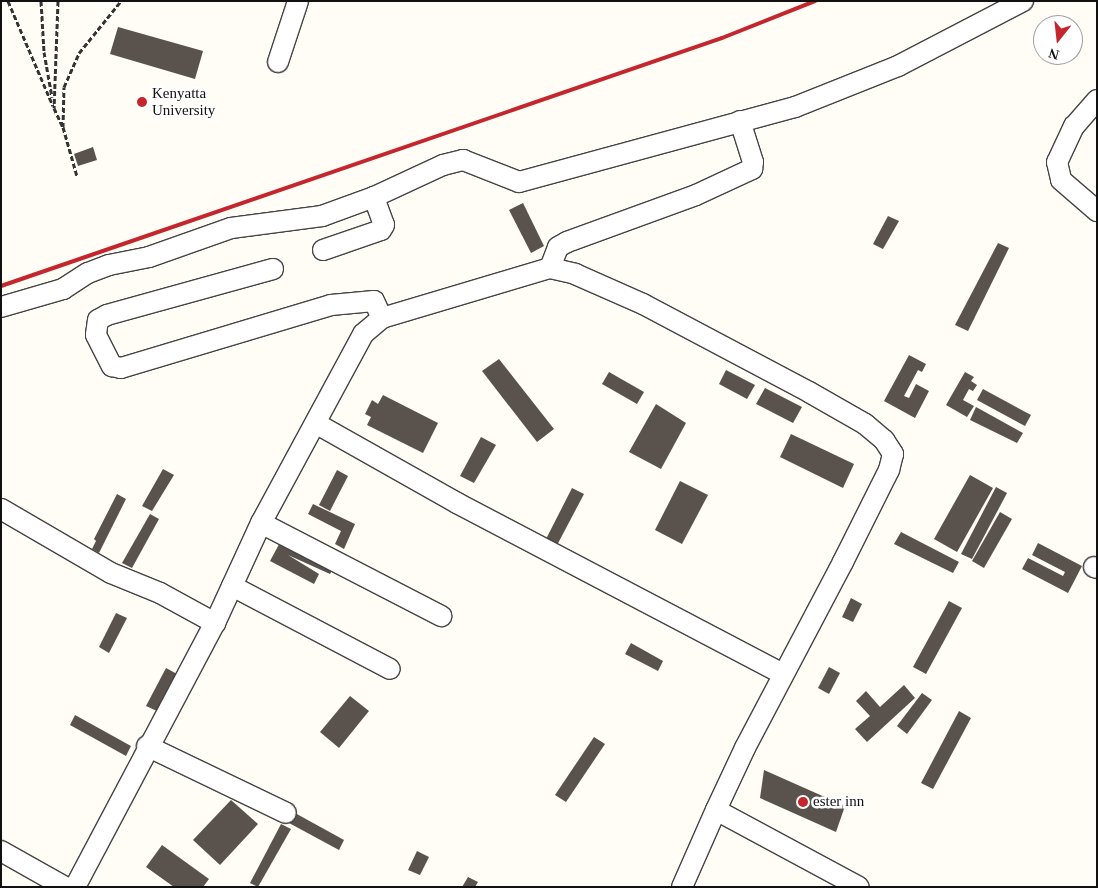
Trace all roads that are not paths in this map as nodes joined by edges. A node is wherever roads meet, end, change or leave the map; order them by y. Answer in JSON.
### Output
{"nodes":[{"id":1,"x":298,"y":1,"type":"edge"},
{"id":2,"x":1023,"y":1,"type":"edge"},
{"id":3,"x":278,"y":62,"type":"dead end"},
{"id":4,"x":1097,"y":100,"type":"edge"},
{"id":5,"x":740,"y":121,"type":"junction"},
{"id":6,"x":374,"y":197,"type":"junction"},
{"id":7,"x":1097,"y":211,"type":"edge"},
{"id":8,"x":323,"y":250,"type":"dead end"},
{"id":9,"x":550,"y":268,"type":"junction"},
{"id":10,"x":273,"y":269,"type":"dead end"},
{"id":11,"x":1,"y":307,"type":"edge"},
{"id":12,"x":382,"y":318,"type":"junction"},
{"id":13,"x":317,"y":424,"type":"junction"},
{"id":14,"x":1,"y":509,"type":"edge"},
{"id":15,"x":261,"y":523,"type":"junction"},
{"id":16,"x":232,"y":586,"type":"junction"},
{"id":17,"x":441,"y":616,"type":"dead end"},
{"id":18,"x":215,"y":623,"type":"junction"},
{"id":19,"x":390,"y":669,"type":"dead end"},
{"id":20,"x":783,"y":674,"type":"junction"},
{"id":21,"x":147,"y":746,"type":"junction"},
{"id":22,"x":716,"y":810,"type":"junction"},
{"id":23,"x":286,"y":813,"type":"dead end"},
{"id":24,"x":1,"y":852,"type":"edge"},
{"id":25,"x":65,"y":887,"type":"edge"},
{"id":26,"x":75,"y":887,"type":"edge"},
{"id":27,"x":682,"y":887,"type":"edge"},
{"id":28,"x":859,"y":887,"type":"edge"}],
"edges":[{"from":1,"to":3,"type":"street"},
{"from":2,"to":5,"type":"street"},
{"from":4,"to":7,"type":"street"},
{"from":5,"to":6,"type":"street"},
{"from":5,"to":9,"type":"street"},
{"from":6,"to":8,"type":"street"},
{"from":6,"to":11,"type":"street"},
{"from":9,"to":12,"type":"street"},
{"from":9,"to":20,"type":"street"},
{"from":10,"to":12,"type":"street"},
{"from":12,"to":13,"type":"street"},
{"from":13,"to":15,"type":"street"},
{"from":13,"to":20,"type":"street"},
{"from":14,"to":18,"type":"street"},
{"from":15,"to":16,"type":"street"},
{"from":15,"to":17,"type":"street"},
{"from":16,"to":18,"type":"street"},
{"from":16,"to":19,"type":"street"},
{"from":18,"to":21,"type":"street"},
{"from":20,"to":22,"type":"street"},
{"from":21,"to":23,"type":"street"},
{"from":21,"to":26,"type":"street"},
{"from":22,"to":27,"type":"street"},
{"from":22,"to":28,"type":"street"},
{"from":24,"to":25,"type":"street"}]}
